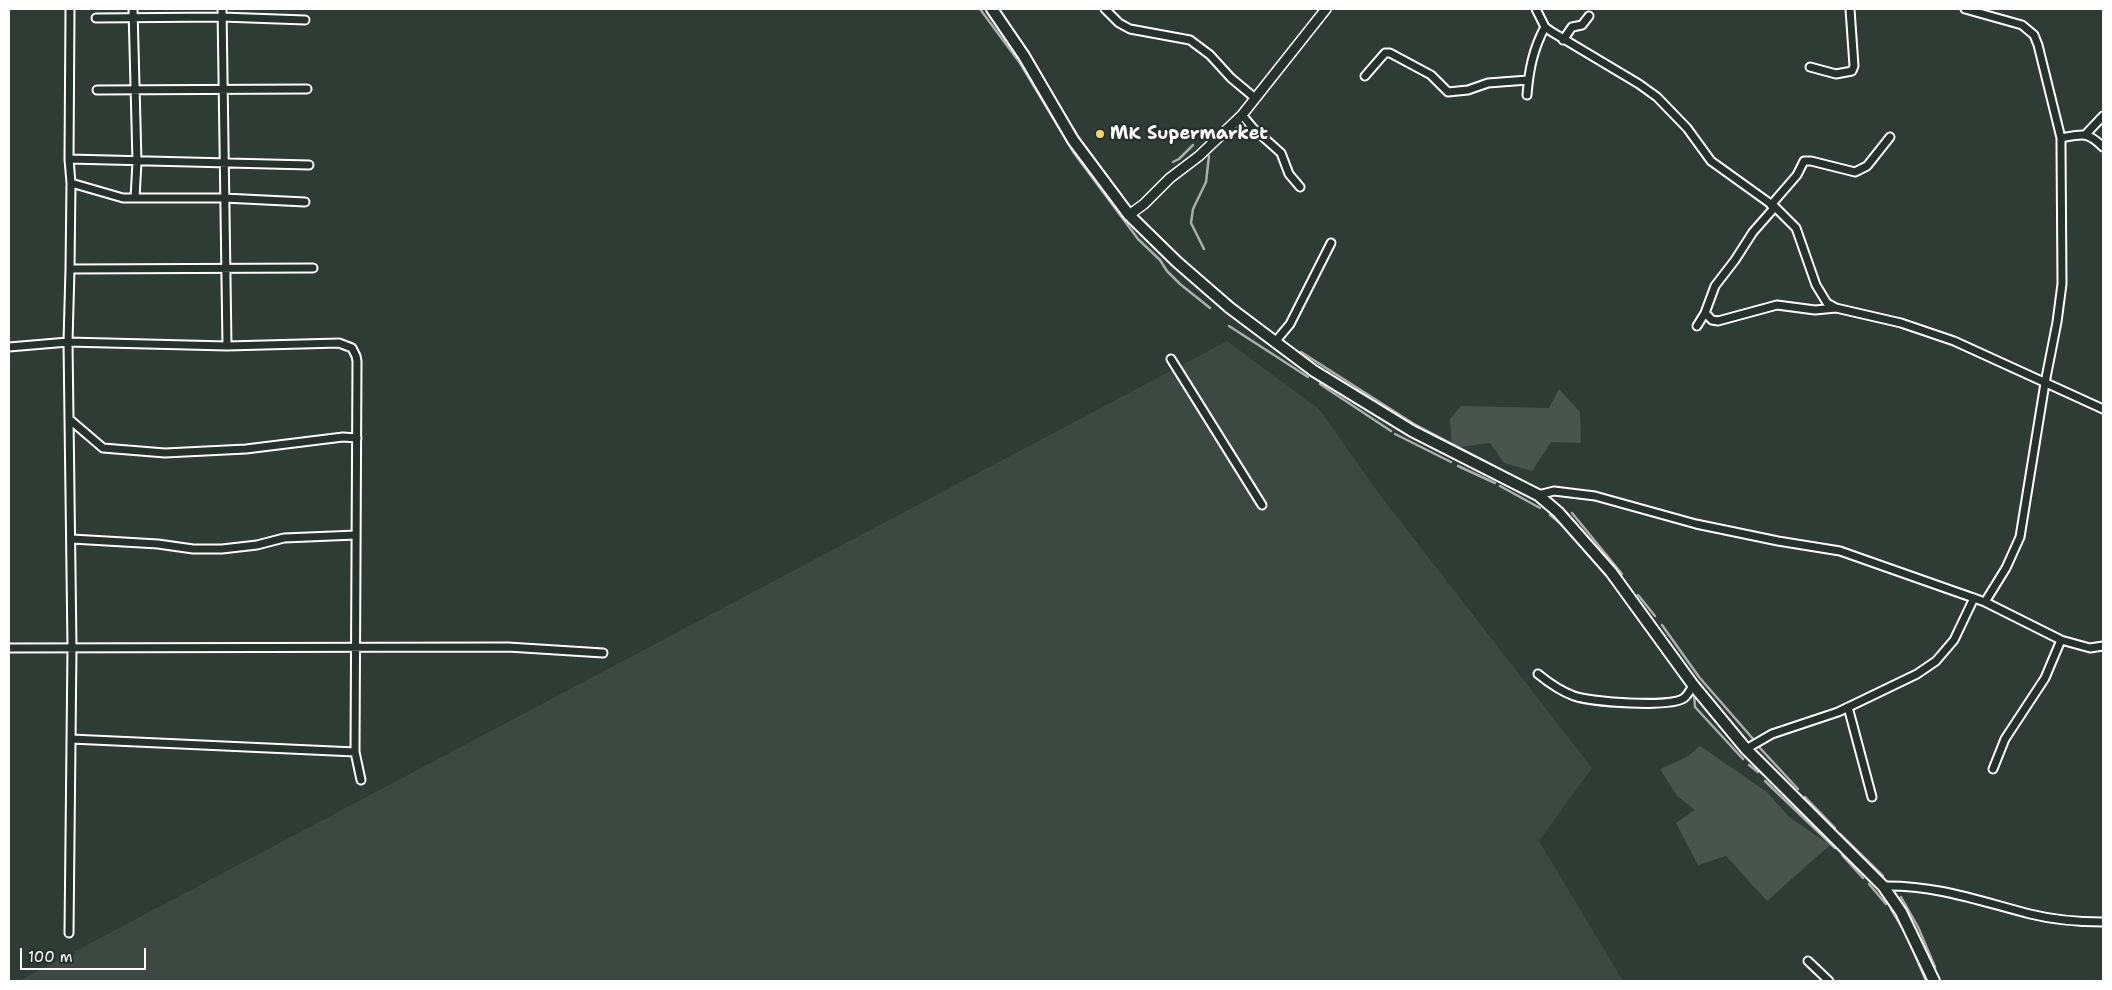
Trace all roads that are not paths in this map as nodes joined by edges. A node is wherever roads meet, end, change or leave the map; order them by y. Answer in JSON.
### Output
{"nodes":[{"id":1,"x":70,"y":9,"type":"edge"},
{"id":2,"x":133,"y":9,"type":"edge"},
{"id":3,"x":222,"y":9,"type":"edge"},
{"id":4,"x":992,"y":9,"type":"edge"},
{"id":5,"x":1105,"y":9,"type":"edge"},
{"id":6,"x":1326,"y":9,"type":"edge"},
{"id":7,"x":1536,"y":9,"type":"edge"},
{"id":8,"x":1850,"y":9,"type":"edge"},
{"id":9,"x":1965,"y":9,"type":"edge"},
{"id":10,"x":1589,"y":16,"type":"dead end"},
{"id":11,"x":222,"y":17,"type":"junction"},
{"id":12,"x":96,"y":18,"type":"dead end"},
{"id":13,"x":133,"y":18,"type":"junction"},
{"id":14,"x":305,"y":20,"type":"dead end"},
{"id":15,"x":1545,"y":27,"type":"junction"},
{"id":16,"x":1563,"y":40,"type":"junction"},
{"id":17,"x":1810,"y":67,"type":"dead end"},
{"id":18,"x":1365,"y":76,"type":"dead end"},
{"id":19,"x":1528,"y":80,"type":"junction"},
{"id":20,"x":223,"y":88,"type":"junction"},
{"id":21,"x":134,"y":89,"type":"junction"},
{"id":22,"x":307,"y":89,"type":"dead end"},
{"id":23,"x":97,"y":90,"type":"dead end"},
{"id":24,"x":1527,"y":96,"type":"dead end"},
{"id":25,"x":1255,"y":98,"type":"junction"},
{"id":26,"x":1242,"y":115,"type":"junction"},
{"id":27,"x":2103,"y":116,"type":"edge"},
{"id":28,"x":2086,"y":134,"type":"junction"},
{"id":29,"x":1890,"y":137,"type":"dead end"},
{"id":30,"x":2061,"y":138,"type":"junction"},
{"id":31,"x":2103,"y":147,"type":"edge"},
{"id":32,"x":69,"y":159,"type":"junction"},
{"id":33,"x":136,"y":162,"type":"junction"},
{"id":34,"x":225,"y":162,"type":"junction"},
{"id":35,"x":309,"y":165,"type":"dead end"},
{"id":36,"x":71,"y":182,"type":"junction"},
{"id":37,"x":1300,"y":187,"type":"dead end"},
{"id":38,"x":135,"y":198,"type":"junction"},
{"id":39,"x":224,"y":198,"type":"junction"},
{"id":40,"x":305,"y":202,"type":"dead end"},
{"id":41,"x":1773,"y":206,"type":"junction"},
{"id":42,"x":1129,"y":215,"type":"junction"},
{"id":43,"x":1331,"y":243,"type":"dead end"},
{"id":44,"x":70,"y":268,"type":"junction"},
{"id":45,"x":226,"y":268,"type":"junction"},
{"id":46,"x":313,"y":268,"type":"dead end"},
{"id":47,"x":1836,"y":308,"type":"junction"},
{"id":48,"x":1705,"y":312,"type":"junction"},
{"id":49,"x":1697,"y":326,"type":"dead end"},
{"id":50,"x":68,"y":342,"type":"junction"},
{"id":51,"x":1275,"y":342,"type":"junction"},
{"id":52,"x":227,"y":346,"type":"junction"},
{"id":53,"x":9,"y":347,"type":"edge"},
{"id":54,"x":1170,"y":359,"type":"dead end"},
{"id":55,"x":2045,"y":383,"type":"junction"},
{"id":56,"x":2103,"y":410,"type":"edge"},
{"id":57,"x":70,"y":419,"type":"junction"},
{"id":58,"x":357,"y":438,"type":"junction"},
{"id":59,"x":1538,"y":495,"type":"junction"},
{"id":60,"x":1262,"y":505,"type":"dead end"},
{"id":61,"x":356,"y":535,"type":"junction"},
{"id":62,"x":72,"y":539,"type":"junction"},
{"id":63,"x":1974,"y":598,"type":"junction"},
{"id":64,"x":1984,"y":602,"type":"junction"},
{"id":65,"x":2061,"y":640,"type":"junction"},
{"id":66,"x":356,"y":646,"type":"junction"},
{"id":67,"x":2103,"y":646,"type":"edge"},
{"id":68,"x":72,"y":647,"type":"junction"},
{"id":69,"x":9,"y":648,"type":"edge"},
{"id":70,"x":2090,"y":648,"type":"junction"},
{"id":71,"x":2103,"y":653,"type":"edge"},
{"id":72,"x":603,"y":654,"type":"dead end"},
{"id":73,"x":1538,"y":674,"type":"dead end"},
{"id":74,"x":1693,"y":686,"type":"junction"},
{"id":75,"x":1848,"y":707,"type":"junction"},
{"id":76,"x":71,"y":739,"type":"junction"},
{"id":77,"x":1746,"y":749,"type":"junction"},
{"id":78,"x":355,"y":752,"type":"junction"},
{"id":79,"x":1993,"y":769,"type":"dead end"},
{"id":80,"x":361,"y":780,"type":"dead end"},
{"id":81,"x":1872,"y":797,"type":"dead end"},
{"id":82,"x":1883,"y":886,"type":"junction"},
{"id":83,"x":2103,"y":922,"type":"edge"},
{"id":84,"x":69,"y":933,"type":"dead end"},
{"id":85,"x":1808,"y":960,"type":"dead end"},
{"id":86,"x":1933,"y":980,"type":"edge"},
{"id":87,"x":1829,"y":981,"type":"edge"}],
"edges":[{"from":1,"to":32,"type":"street"},
{"from":2,"to":13,"type":"street"},
{"from":3,"to":11,"type":"street"},
{"from":4,"to":42,"type":"main road"},
{"from":5,"to":25,"type":"street"},
{"from":6,"to":25,"type":"street"},
{"from":7,"to":15,"type":"street"},
{"from":8,"to":17,"type":"street"},
{"from":9,"to":30,"type":"street"},
{"from":10,"to":16,"type":"street"},
{"from":11,"to":13,"type":"street"},
{"from":11,"to":14,"type":"street"},
{"from":11,"to":20,"type":"street"},
{"from":12,"to":13,"type":"street"},
{"from":13,"to":21,"type":"street"},
{"from":15,"to":16,"type":"street"},
{"from":15,"to":19,"type":"street"},
{"from":16,"to":41,"type":"street"},
{"from":18,"to":19,"type":"street"},
{"from":19,"to":24,"type":"street"},
{"from":20,"to":21,"type":"street"},
{"from":20,"to":22,"type":"street"},
{"from":20,"to":34,"type":"street"},
{"from":21,"to":23,"type":"street"},
{"from":21,"to":33,"type":"street"},
{"from":25,"to":26,"type":"street"},
{"from":26,"to":37,"type":"street"},
{"from":26,"to":42,"type":"street"},
{"from":27,"to":28,"type":"street"},
{"from":28,"to":30,"type":"street"},
{"from":28,"to":31,"type":"street"},
{"from":29,"to":41,"type":"street"},
{"from":30,"to":55,"type":"street"},
{"from":32,"to":33,"type":"street"},
{"from":32,"to":36,"type":"street"},
{"from":33,"to":34,"type":"street"},
{"from":33,"to":38,"type":"street"},
{"from":34,"to":35,"type":"street"},
{"from":34,"to":39,"type":"street"},
{"from":36,"to":38,"type":"street"},
{"from":36,"to":44,"type":"street"},
{"from":38,"to":39,"type":"street"},
{"from":39,"to":40,"type":"street"},
{"from":39,"to":45,"type":"street"},
{"from":41,"to":47,"type":"street"},
{"from":41,"to":48,"type":"street"},
{"from":42,"to":51,"type":"main road"},
{"from":43,"to":51,"type":"street"},
{"from":44,"to":45,"type":"street"},
{"from":44,"to":50,"type":"street"},
{"from":45,"to":46,"type":"street"},
{"from":45,"to":52,"type":"street"},
{"from":47,"to":48,"type":"street"},
{"from":47,"to":55,"type":"street"},
{"from":48,"to":49,"type":"street"},
{"from":50,"to":52,"type":"street"},
{"from":50,"to":53,"type":"street"},
{"from":50,"to":57,"type":"street"},
{"from":51,"to":59,"type":"main road"},
{"from":52,"to":58,"type":"street"},
{"from":54,"to":60,"type":"street"},
{"from":55,"to":56,"type":"street"},
{"from":55,"to":64,"type":"street"},
{"from":57,"to":58,"type":"street"},
{"from":57,"to":62,"type":"street"},
{"from":58,"to":61,"type":"street"},
{"from":59,"to":63,"type":"street"},
{"from":59,"to":74,"type":"main road"},
{"from":61,"to":62,"type":"street"},
{"from":61,"to":66,"type":"street"},
{"from":62,"to":68,"type":"street"},
{"from":63,"to":64,"type":"street"},
{"from":63,"to":75,"type":"street"},
{"from":64,"to":65,"type":"street"},
{"from":65,"to":70,"type":"street"},
{"from":65,"to":79,"type":"street"},
{"from":66,"to":68,"type":"street"},
{"from":66,"to":72,"type":"street"},
{"from":66,"to":78,"type":"street"},
{"from":67,"to":70,"type":"street"},
{"from":68,"to":69,"type":"street"},
{"from":68,"to":76,"type":"street"},
{"from":70,"to":71,"type":"street"},
{"from":73,"to":74,"type":"street"},
{"from":74,"to":77,"type":"main road"},
{"from":75,"to":77,"type":"street"},
{"from":75,"to":81,"type":"street"},
{"from":76,"to":78,"type":"street"},
{"from":76,"to":84,"type":"street"},
{"from":77,"to":82,"type":"main road"},
{"from":78,"to":80,"type":"street"},
{"from":82,"to":83,"type":"street"},
{"from":82,"to":86,"type":"main road"},
{"from":85,"to":87,"type":"street"}]}
